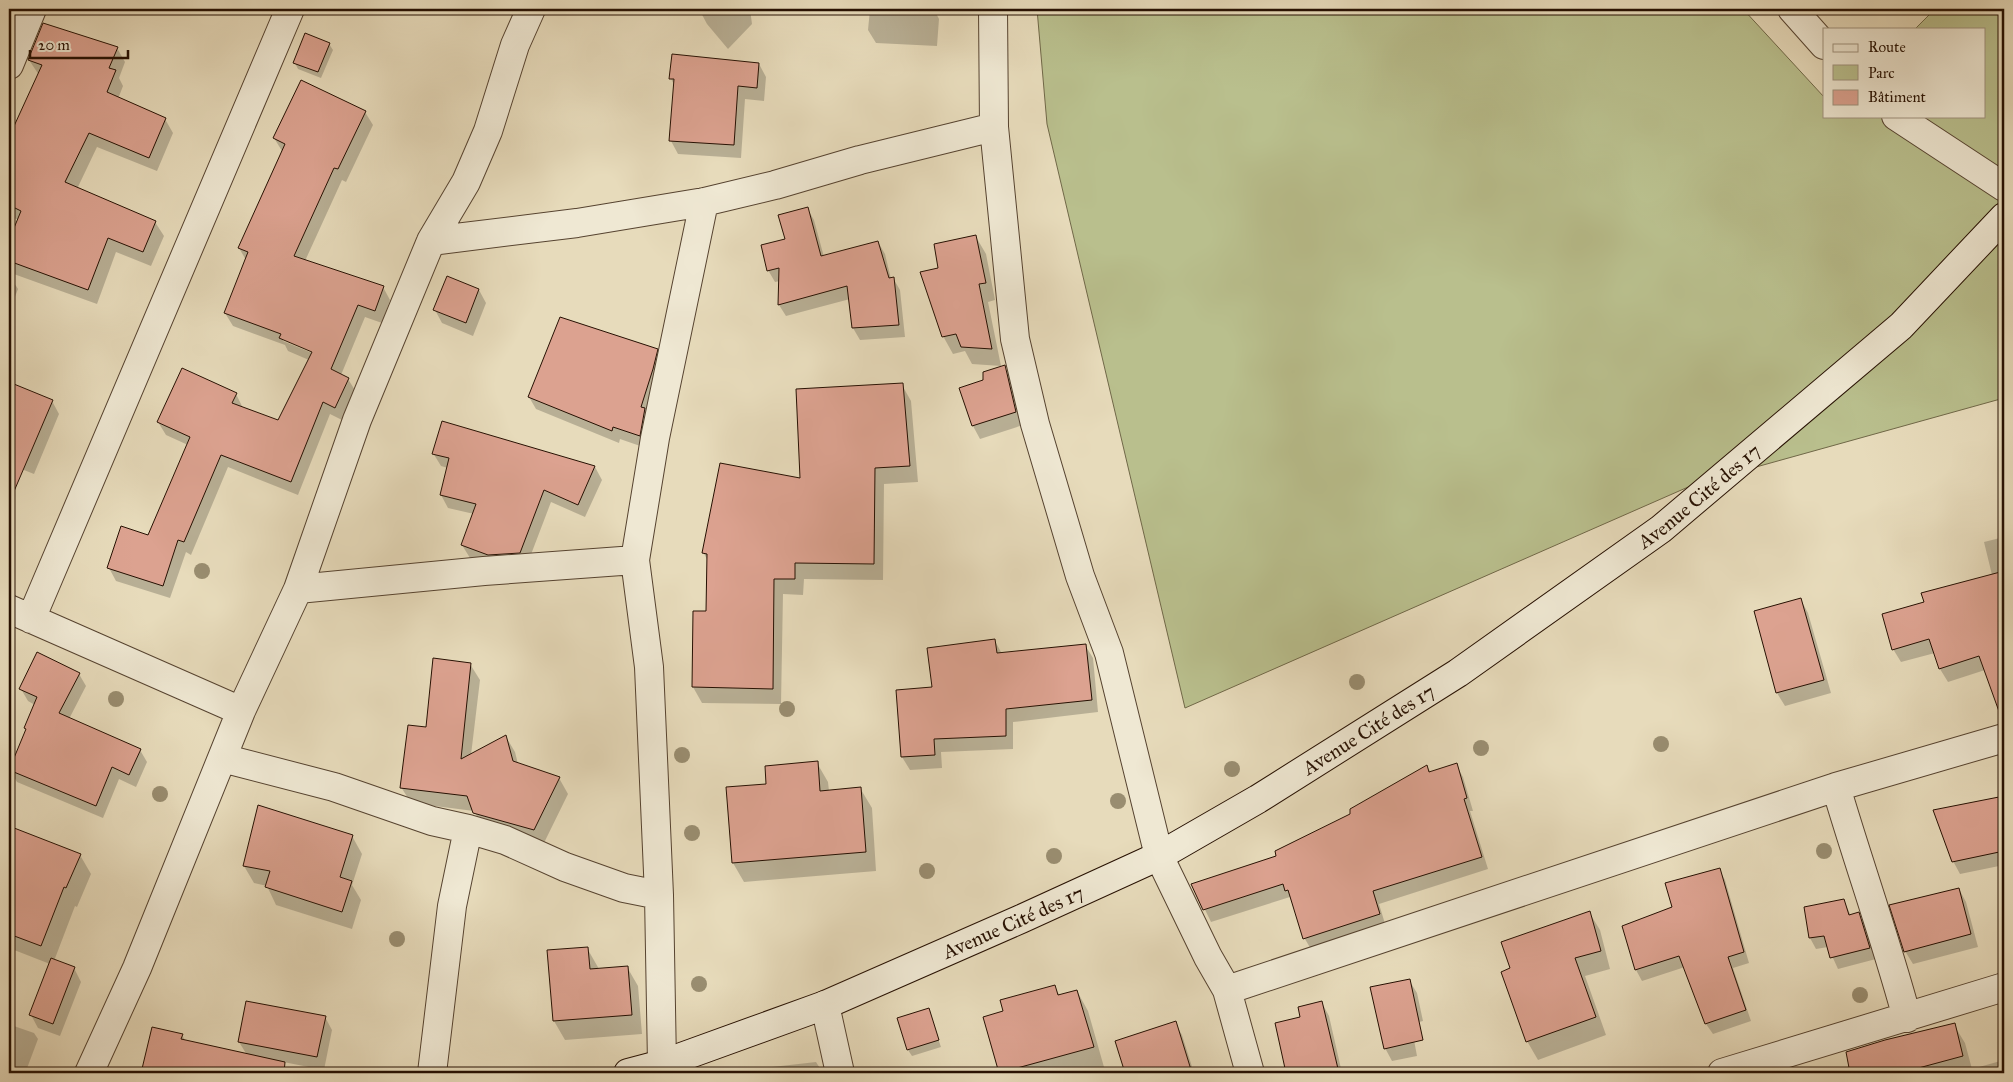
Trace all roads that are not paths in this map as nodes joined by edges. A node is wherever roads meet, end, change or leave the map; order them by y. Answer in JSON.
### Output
{"nodes":[{"id":1,"x":32,"y":9,"type":"edge"},
{"id":2,"x":290,"y":9,"type":"edge"},
{"id":3,"x":531,"y":9,"type":"edge"},
{"id":4,"x":994,"y":9,"type":"edge"},
{"id":5,"x":1792,"y":9,"type":"edge"},
{"id":6,"x":1823,"y":44,"type":"edge"},
{"id":7,"x":9,"y":65,"type":"edge"},
{"id":8,"x":1899,"y":118,"type":"edge"},
{"id":9,"x":994,"y":127,"type":"junction"},
{"id":10,"x":2004,"y":187,"type":"edge"},
{"id":11,"x":704,"y":202,"type":"junction"},
{"id":12,"x":2004,"y":217,"type":"edge"},
{"id":13,"x":431,"y":241,"type":"junction"},
{"id":14,"x":635,"y":560,"type":"junction"},
{"id":15,"x":298,"y":589,"type":"junction"},
{"id":16,"x":20,"y":614,"type":"edge"},
{"id":17,"x":241,"y":711,"type":"junction"},
{"id":18,"x":2004,"y":738,"type":"edge"},
{"id":19,"x":222,"y":758,"type":"junction"},
{"id":20,"x":1836,"y":787,"type":"junction"},
{"id":21,"x":468,"y":829,"type":"junction"},
{"id":22,"x":1159,"y":856,"type":"junction"},
{"id":23,"x":659,"y":895,"type":"junction"},
{"id":24,"x":2004,"y":987,"type":"edge"},
{"id":25,"x":1227,"y":990,"type":"junction"},
{"id":26,"x":825,"y":1005,"type":"junction"},
{"id":27,"x":1908,"y":1018,"type":"junction"},
{"id":28,"x":662,"y":1064,"type":"junction"},
{"id":29,"x":89,"y":1073,"type":"edge"},
{"id":30,"x":432,"y":1073,"type":"edge"},
{"id":31,"x":628,"y":1073,"type":"edge"},
{"id":32,"x":840,"y":1073,"type":"edge"},
{"id":33,"x":1250,"y":1073,"type":"edge"},
{"id":34,"x":1722,"y":1073,"type":"edge"}],
"edges":[{"from":1,"to":7,"type":"street"},
{"from":2,"to":16,"type":"street"},
{"from":3,"to":13,"type":"street"},
{"from":4,"to":9,"type":"street"},
{"from":5,"to":6,"type":"street"},
{"from":8,"to":10,"type":"street"},
{"from":9,"to":11,"type":"street"},
{"from":9,"to":22,"type":"street"},
{"from":11,"to":13,"type":"street"},
{"from":11,"to":14,"type":"street"},
{"from":12,"to":22,"type":"street","name":"Avenue Cité des 17"},
{"from":13,"to":15,"type":"street"},
{"from":14,"to":15,"type":"street"},
{"from":14,"to":23,"type":"street"},
{"from":15,"to":17,"type":"street"},
{"from":16,"to":17,"type":"street"},
{"from":17,"to":19,"type":"street"},
{"from":18,"to":20,"type":"street"},
{"from":19,"to":21,"type":"street"},
{"from":19,"to":29,"type":"street"},
{"from":20,"to":25,"type":"street"},
{"from":20,"to":27,"type":"street"},
{"from":21,"to":23,"type":"street"},
{"from":21,"to":30,"type":"street"},
{"from":22,"to":25,"type":"street"},
{"from":22,"to":26,"type":"street","name":"Avenue Cité des 17"},
{"from":23,"to":28,"type":"street"},
{"from":24,"to":27,"type":"street"},
{"from":25,"to":33,"type":"street"},
{"from":26,"to":28,"type":"street","name":"Avenue Cité des 17"},
{"from":26,"to":32,"type":"street"},
{"from":27,"to":34,"type":"street"},
{"from":28,"to":31,"type":"street","name":"Avenue Cité des 17"}]}
